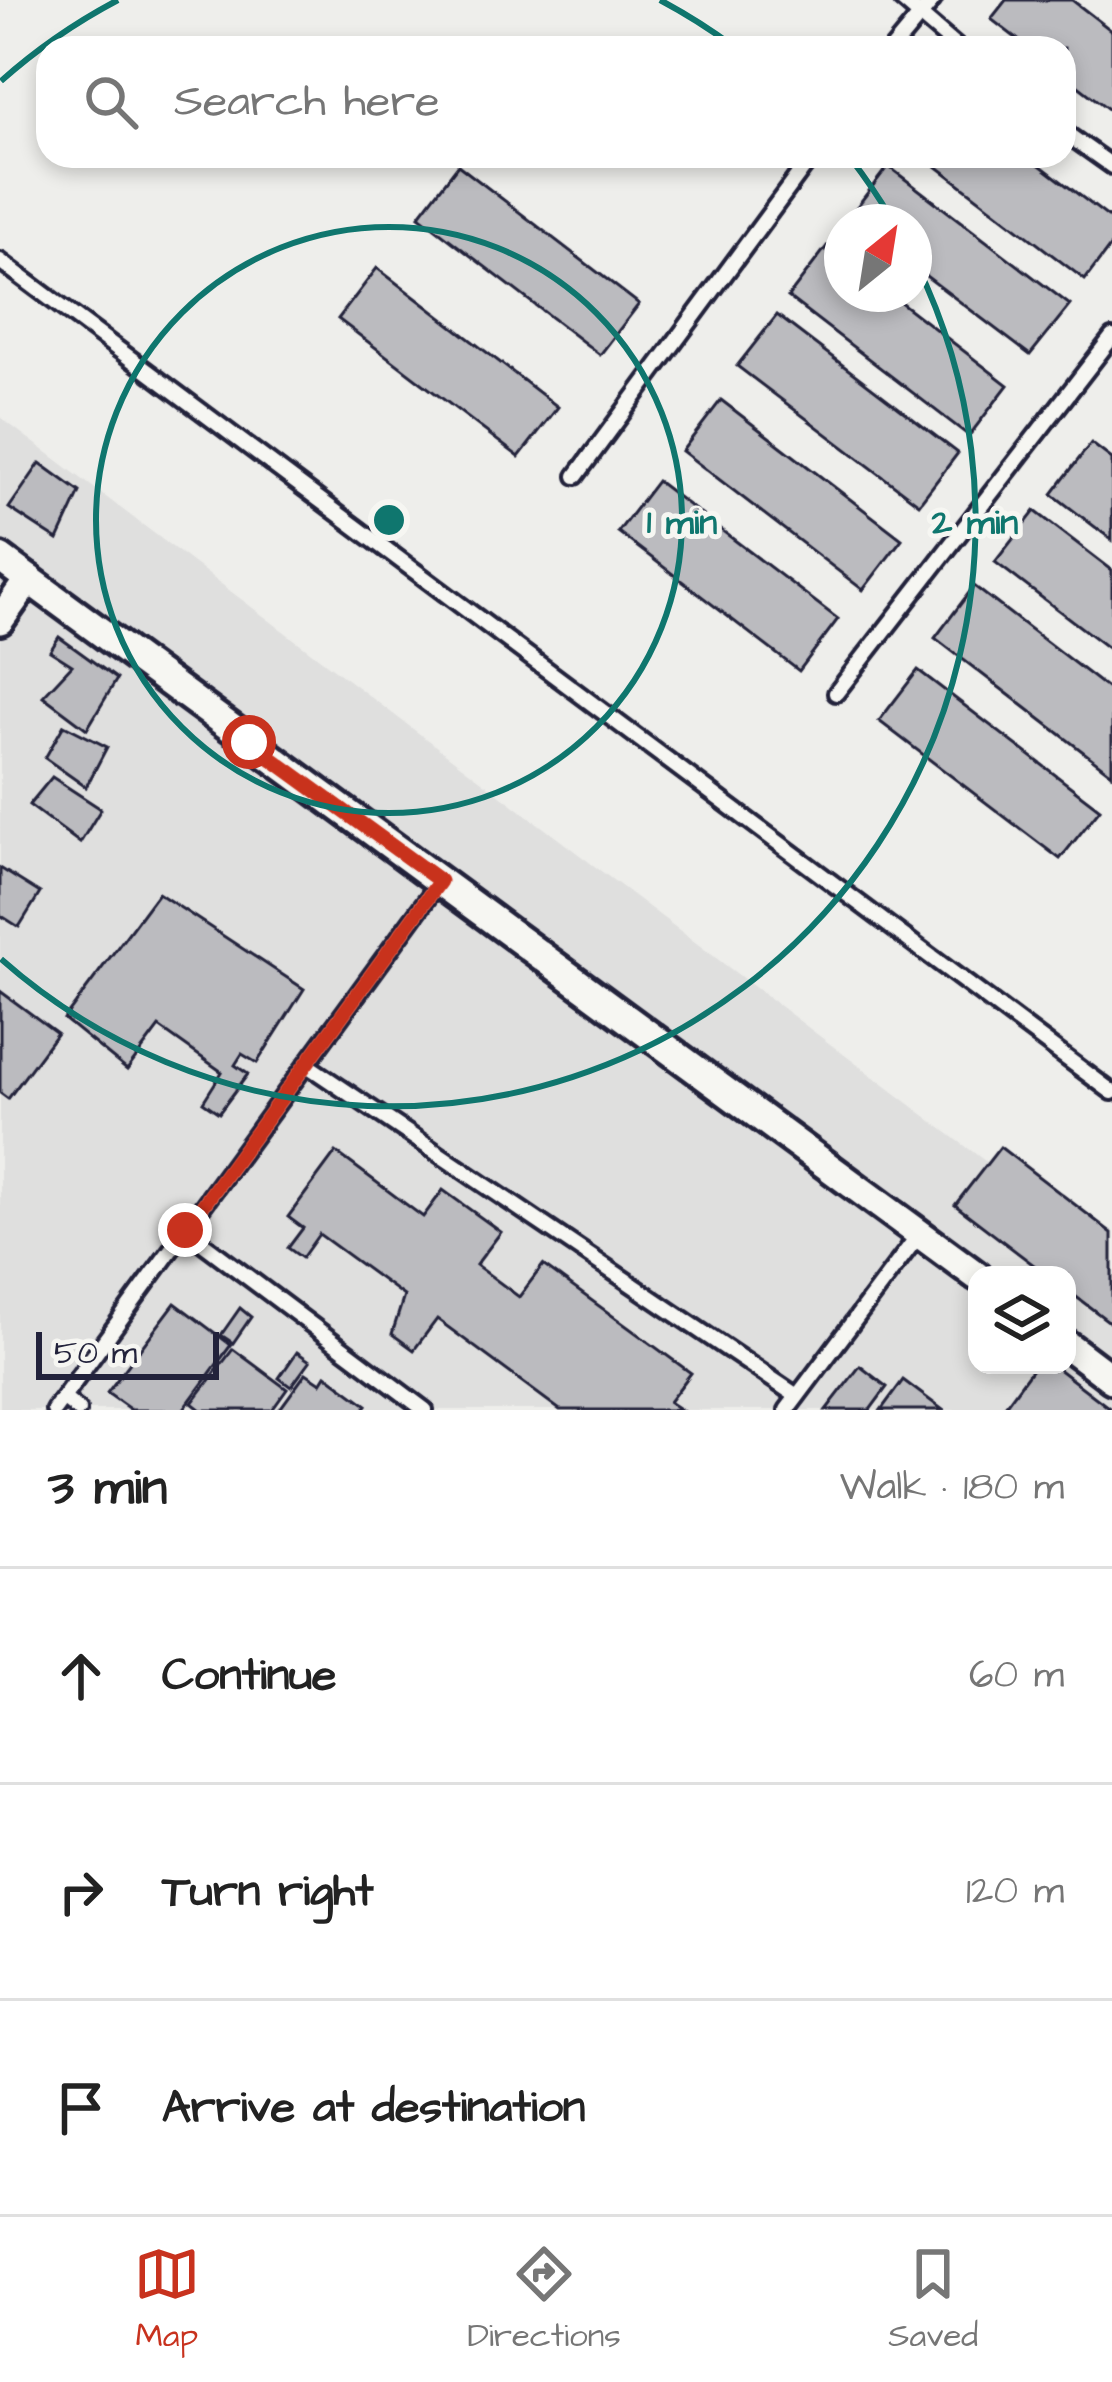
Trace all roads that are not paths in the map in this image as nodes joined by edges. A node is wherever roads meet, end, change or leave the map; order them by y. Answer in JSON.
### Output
{"nodes":[{"id":1,"x":902,"y":0,"type":"edge"},
{"id":2,"x":933,"y":0,"type":"edge"},
{"id":3,"x":919,"y":14,"type":"junction"},
{"id":4,"x":902,"y":36,"type":"edge"},
{"id":5,"x":944,"y":36,"type":"edge"},
{"id":6,"x":1076,"y":140,"type":"edge"},
{"id":7,"x":1112,"y":166,"type":"edge"},
{"id":8,"x":803,"y":168,"type":"edge"},
{"id":9,"x":0,"y":261,"type":"edge"},
{"id":10,"x":1112,"y":337,"type":"edge"},
{"id":11,"x":576,"y":476,"type":"dead end"},
{"id":12,"x":0,"y":558,"type":"edge"},
{"id":13,"x":29,"y":580,"type":"junction"},
{"id":14,"x":0,"y":620,"type":"edge"},
{"id":15,"x":836,"y":693,"type":"dead end"},
{"id":16,"x":440,"y":881,"type":"junction"},
{"id":17,"x":308,"y":1065,"type":"junction"},
{"id":18,"x":1112,"y":1092,"type":"edge"},
{"id":19,"x":185,"y":1230,"type":"junction"},
{"id":20,"x":920,"y":1233,"type":"junction"},
{"id":21,"x":968,"y":1269,"type":"edge"},
{"id":22,"x":1076,"y":1352,"type":"edge"},
{"id":23,"x":1112,"y":1379,"type":"edge"},
{"id":24,"x":797,"y":1396,"type":"junction"},
{"id":25,"x":58,"y":1404,"type":"edge"},
{"id":26,"x":78,"y":1410,"type":"edge"},
{"id":27,"x":425,"y":1410,"type":"edge"},
{"id":28,"x":787,"y":1410,"type":"edge"}],
"edges":[{"from":1,"to":3,"type":"lane"},
{"from":2,"to":3,"type":"lane"},
{"from":3,"to":4,"type":"lane"},
{"from":3,"to":5,"type":"lane"},
{"from":6,"to":7,"type":"lane"},
{"from":8,"to":11,"type":"lane"},
{"from":9,"to":18,"type":"lane"},
{"from":10,"to":15,"type":"lane"},
{"from":12,"to":13,"type":"street"},
{"from":13,"to":14,"type":"street"},
{"from":13,"to":16,"type":"street"},
{"from":16,"to":17,"type":"lane"},
{"from":16,"to":20,"type":"street"},
{"from":17,"to":19,"type":"lane"},
{"from":17,"to":24,"type":"lane"},
{"from":19,"to":25,"type":"lane"},
{"from":19,"to":27,"type":"lane"},
{"from":20,"to":21,"type":"street"},
{"from":20,"to":24,"type":"lane"},
{"from":22,"to":23,"type":"street"},
{"from":24,"to":28,"type":"lane"},
{"from":25,"to":26,"type":"lane"}]}
